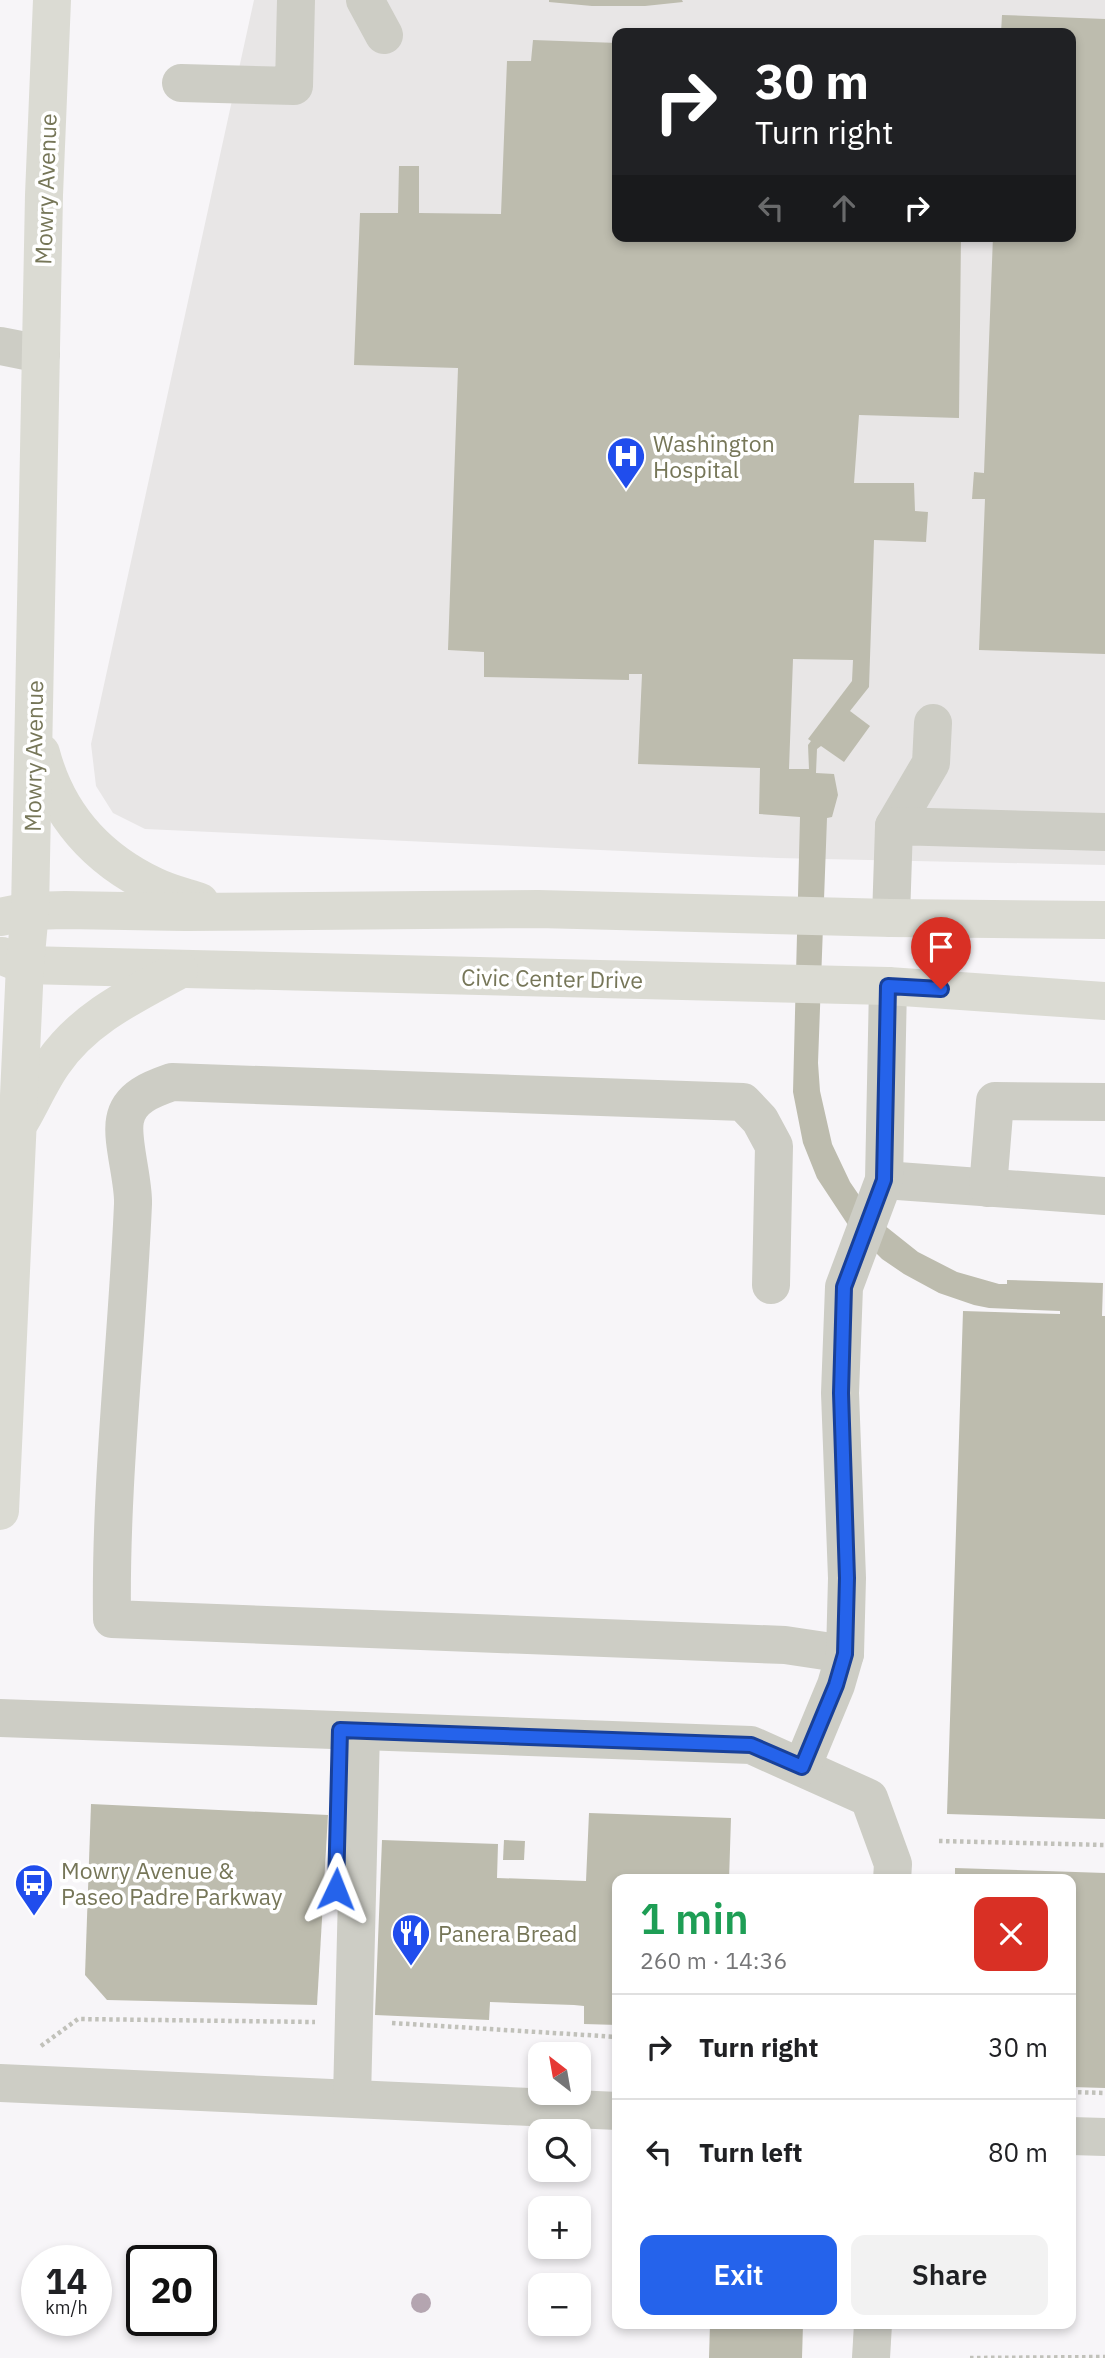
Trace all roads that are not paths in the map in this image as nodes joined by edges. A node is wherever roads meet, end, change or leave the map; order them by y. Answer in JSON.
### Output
{"nodes":[{"id":1,"x":52,"y":0,"type":"edge"},
{"id":2,"x":296,"y":0,"type":"edge"},
{"id":3,"x":365,"y":0,"type":"edge"},
{"id":4,"x":384,"y":35,"type":"dead end"},
{"id":5,"x":181,"y":83,"type":"dead end"},
{"id":6,"x":0,"y":346,"type":"edge"},
{"id":7,"x":41,"y":354,"type":"junction"},
{"id":8,"x":33,"y":722,"type":"junction"},
{"id":9,"x":933,"y":723,"type":"dead end"},
{"id":10,"x":894,"y":826,"type":"junction"},
{"id":11,"x":1105,"y":832,"type":"edge"},
{"id":12,"x":229,"y":912,"type":"junction"},
{"id":13,"x":15,"y":914,"type":"edge"},
{"id":14,"x":891,"y":918,"type":"junction"},
{"id":15,"x":1105,"y":920,"type":"edge"},
{"id":16,"x":13,"y":960,"type":"edge"},
{"id":17,"x":181,"y":969,"type":"junction"},
{"id":18,"x":888,"y":986,"type":"junction"},
{"id":19,"x":1105,"y":1001,"type":"edge"},
{"id":20,"x":1105,"y":1102,"type":"edge"},
{"id":21,"x":18,"y":1126,"type":"junction"},
{"id":22,"x":884,"y":1180,"type":"junction"},
{"id":23,"x":988,"y":1188,"type":"junction"},
{"id":24,"x":1105,"y":1196,"type":"edge"},
{"id":25,"x":771,"y":1285,"type":"dead end"},
{"id":26,"x":0,"y":1511,"type":"edge"},
{"id":27,"x":845,"y":1654,"type":"junction"},
{"id":28,"x":0,"y":1718,"type":"edge"},
{"id":29,"x":350,"y":1731,"type":"junction"},
{"id":30,"x":802,"y":1767,"type":"junction"},
{"id":31,"x":892,"y":1874,"type":"edge"},
{"id":32,"x":0,"y":2084,"type":"edge"},
{"id":33,"x":341,"y":2098,"type":"junction"},
{"id":34,"x":612,"y":2111,"type":"edge"},
{"id":35,"x":1076,"y":2136,"type":"edge"},
{"id":36,"x":1105,"y":2137,"type":"edge"},
{"id":37,"x":873,"y":2329,"type":"edge"},
{"id":38,"x":871,"y":2358,"type":"edge"}],
"edges":[{"from":1,"to":7,"type":"main road","name":"Mowry Avenue"},
{"from":2,"to":5,"type":"lane"},
{"from":3,"to":4,"type":"lane"},
{"from":6,"to":7,"type":"lane"},
{"from":7,"to":8,"type":"main road","name":"Mowry Avenue"},
{"from":8,"to":12,"type":"main road"},
{"from":8,"to":13,"type":"main road","name":"Mowry Avenue"},
{"from":9,"to":10,"type":"lane"},
{"from":10,"to":11,"type":"lane"},
{"from":10,"to":14,"type":"lane"},
{"from":12,"to":13,"type":"main road"},
{"from":12,"to":14,"type":"main road"},
{"from":13,"to":16,"type":"main road","name":"Mowry Avenue"},
{"from":14,"to":15,"type":"main road"},
{"from":16,"to":17,"type":"main road","name":"Civic Center Drive"},
{"from":16,"to":21,"type":"main road","name":"Mowry Avenue"},
{"from":17,"to":18,"type":"main road","name":"Civic Center Drive"},
{"from":17,"to":21,"type":"main road"},
{"from":18,"to":19,"type":"main road","name":"Civic Center Drive"},
{"from":18,"to":22,"type":"lane"},
{"from":20,"to":23,"type":"lane"},
{"from":21,"to":26,"type":"main road","name":"Mowry Avenue"},
{"from":22,"to":23,"type":"lane"},
{"from":22,"to":27,"type":"lane"},
{"from":23,"to":24,"type":"lane"},
{"from":25,"to":27,"type":"lane"},
{"from":27,"to":30,"type":"lane"},
{"from":28,"to":29,"type":"lane"},
{"from":29,"to":30,"type":"lane"},
{"from":29,"to":33,"type":"lane"},
{"from":30,"to":31,"type":"lane"},
{"from":32,"to":33,"type":"lane"},
{"from":33,"to":34,"type":"lane"},
{"from":35,"to":36,"type":"lane"},
{"from":37,"to":38,"type":"lane"}]}
